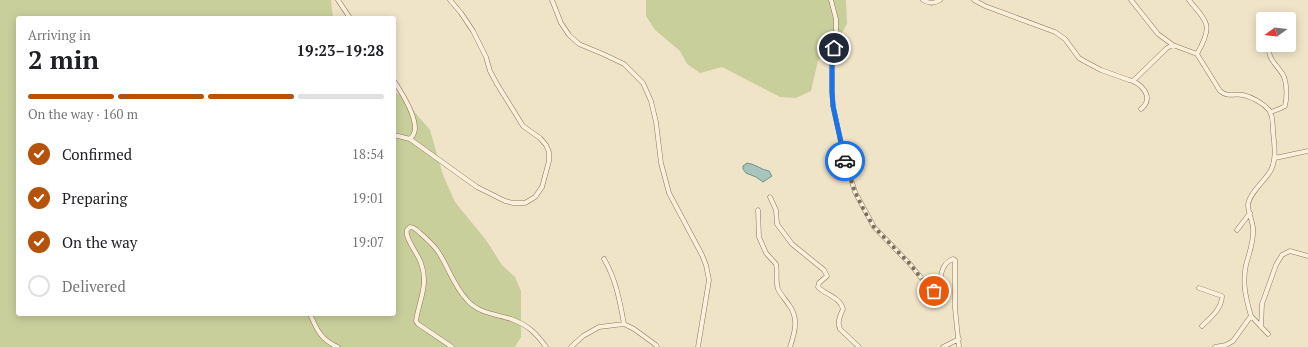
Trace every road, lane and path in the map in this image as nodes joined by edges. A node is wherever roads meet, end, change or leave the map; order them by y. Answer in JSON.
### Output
{"nodes":[{"id":1,"x":338,"y":0,"type":"edge"},
{"id":2,"x":450,"y":0,"type":"edge"},
{"id":3,"x":552,"y":0,"type":"edge"},
{"id":4,"x":831,"y":0,"type":"edge"},
{"id":5,"x":923,"y":0,"type":"edge"},
{"id":6,"x":940,"y":0,"type":"edge"},
{"id":7,"x":974,"y":0,"type":"edge"},
{"id":8,"x":1131,"y":0,"type":"edge"},
{"id":9,"x":1189,"y":0,"type":"edge"},
{"id":10,"x":349,"y":16,"type":"edge"},
{"id":11,"x":1173,"y":45,"type":"junction"},
{"id":12,"x":1269,"y":52,"type":"edge"},
{"id":13,"x":1197,"y":54,"type":"junction"},
{"id":14,"x":1133,"y":81,"type":"junction"},
{"id":15,"x":396,"y":84,"type":"edge"},
{"id":16,"x":1141,"y":109,"type":"dead end"},
{"id":17,"x":1271,"y":112,"type":"junction"},
{"id":18,"x":396,"y":136,"type":"edge"},
{"id":19,"x":410,"y":139,"type":"junction"},
{"id":20,"x":1308,"y":151,"type":"edge"},
{"id":21,"x":1275,"y":158,"type":"junction"},
{"id":22,"x":770,"y":197,"type":"dead end"},
{"id":23,"x":758,"y":210,"type":"dead end"},
{"id":24,"x":1250,"y":213,"type":"junction"},
{"id":25,"x":1237,"y":230,"type":"dead end"},
{"id":26,"x":1308,"y":256,"type":"edge"},
{"id":27,"x":604,"y":260,"type":"dead end"},
{"id":28,"x":1199,"y":288,"type":"dead end"},
{"id":29,"x":311,"y":316,"type":"edge"},
{"id":30,"x":1251,"y":316,"type":"junction"},
{"id":31,"x":624,"y":324,"type":"junction"},
{"id":32,"x":1202,"y":326,"type":"dead end"},
{"id":33,"x":1261,"y":327,"type":"junction"},
{"id":34,"x":1268,"y":334,"type":"dead end"},
{"id":35,"x":959,"y":339,"type":"junction"},
{"id":36,"x":338,"y":347,"type":"edge"},
{"id":37,"x":452,"y":347,"type":"edge"},
{"id":38,"x":546,"y":347,"type":"edge"},
{"id":39,"x":571,"y":347,"type":"edge"},
{"id":40,"x":657,"y":347,"type":"edge"},
{"id":41,"x":698,"y":347,"type":"edge"},
{"id":42,"x":790,"y":347,"type":"edge"},
{"id":43,"x":859,"y":347,"type":"edge"},
{"id":44,"x":943,"y":347,"type":"edge"},
{"id":45,"x":959,"y":347,"type":"edge"},
{"id":46,"x":1215,"y":347,"type":"edge"}],
"edges":[{"from":1,"to":10,"type":"street"},
{"from":2,"to":19,"type":"street"},
{"from":3,"to":41,"type":"street"},
{"from":4,"to":35,"type":"street"},
{"from":5,"to":6,"type":"street"},
{"from":7,"to":14,"type":"street"},
{"from":8,"to":11,"type":"street"},
{"from":9,"to":13,"type":"street"},
{"from":11,"to":13,"type":"street"},
{"from":11,"to":14,"type":"street"},
{"from":12,"to":17,"type":"street"},
{"from":13,"to":17,"type":"street"},
{"from":14,"to":16,"type":"street"},
{"from":15,"to":19,"type":"street"},
{"from":17,"to":21,"type":"street"},
{"from":18,"to":19,"type":"street"},
{"from":20,"to":21,"type":"street"},
{"from":21,"to":24,"type":"street"},
{"from":22,"to":43,"type":"street"},
{"from":23,"to":42,"type":"street"},
{"from":24,"to":25,"type":"street"},
{"from":24,"to":30,"type":"street"},
{"from":26,"to":33,"type":"street"},
{"from":27,"to":31,"type":"street"},
{"from":28,"to":32,"type":"street"},
{"from":29,"to":36,"type":"street"},
{"from":30,"to":33,"type":"street"},
{"from":30,"to":46,"type":"street"},
{"from":31,"to":39,"type":"street"},
{"from":31,"to":40,"type":"street"},
{"from":33,"to":34,"type":"street"},
{"from":35,"to":44,"type":"street"},
{"from":35,"to":45,"type":"street"},
{"from":37,"to":38,"type":"street"}]}
